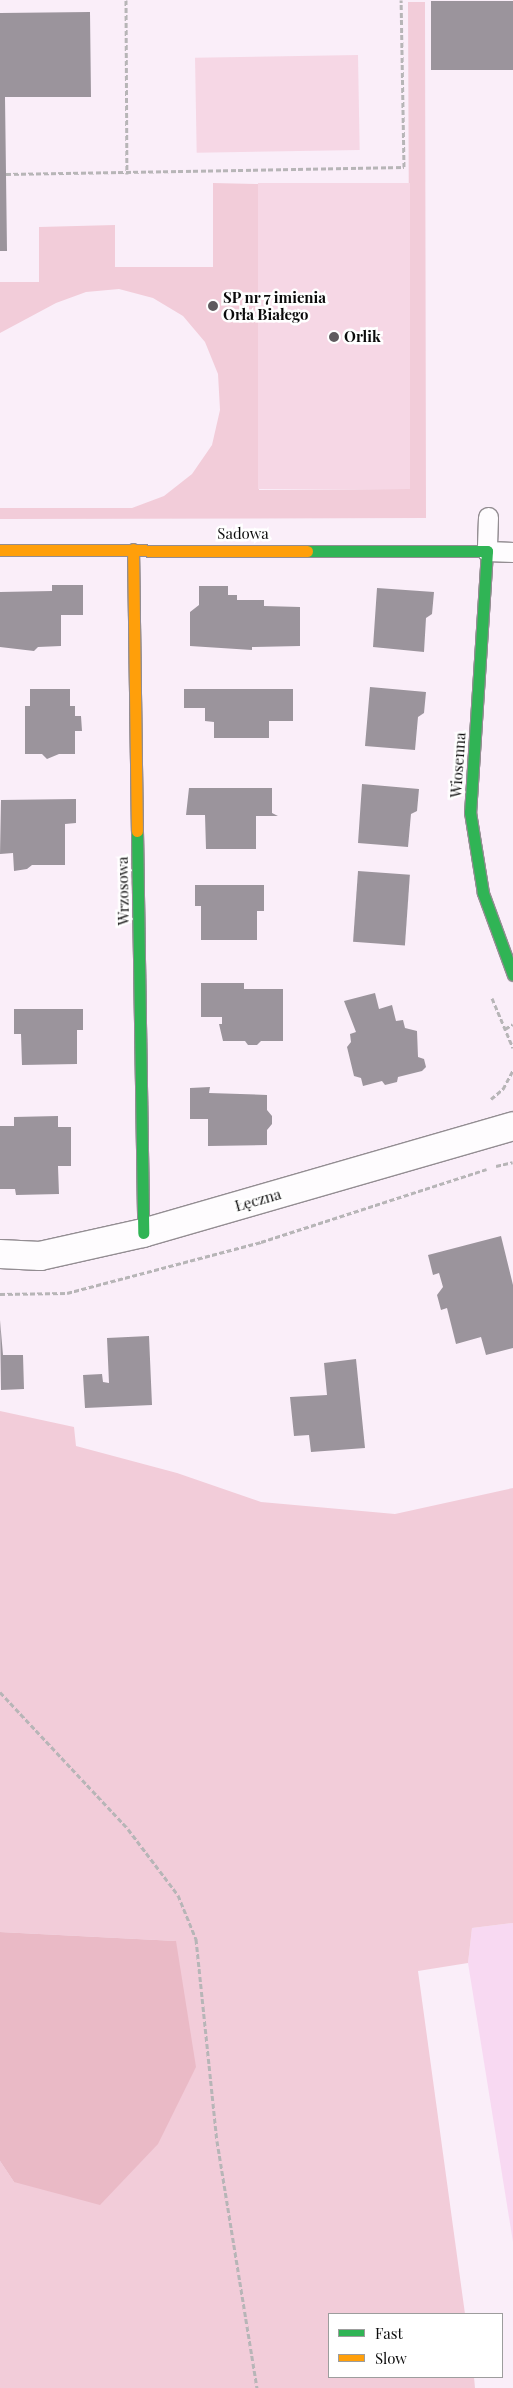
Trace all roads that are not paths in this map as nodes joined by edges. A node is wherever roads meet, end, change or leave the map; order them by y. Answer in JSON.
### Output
{"nodes":[{"id":1,"x":488,"y":517,"type":"dead end"},
{"id":2,"x":133,"y":549,"type":"junction"},
{"id":3,"x":0,"y":550,"type":"edge"},
{"id":4,"x":487,"y":551,"type":"junction"},
{"id":5,"x":513,"y":552,"type":"edge"},
{"id":6,"x":513,"y":975,"type":"edge"},
{"id":7,"x":513,"y":1126,"type":"edge"},
{"id":8,"x":143,"y":1234,"type":"junction"},
{"id":9,"x":0,"y":1254,"type":"edge"}],
"edges":[{"from":1,"to":4,"type":"lane"},
{"from":2,"to":3,"type":"street","name":"Sadowa"},
{"from":2,"to":4,"type":"street","name":"Sadowa"},
{"from":2,"to":8,"type":"street","name":"Wrzosowa"},
{"from":4,"to":5,"type":"lane"},
{"from":4,"to":6,"type":"street","name":"Wiosenna"},
{"from":7,"to":8,"type":"street","name":"Łęczna"},
{"from":8,"to":9,"type":"street","name":"Łęczna"}]}
